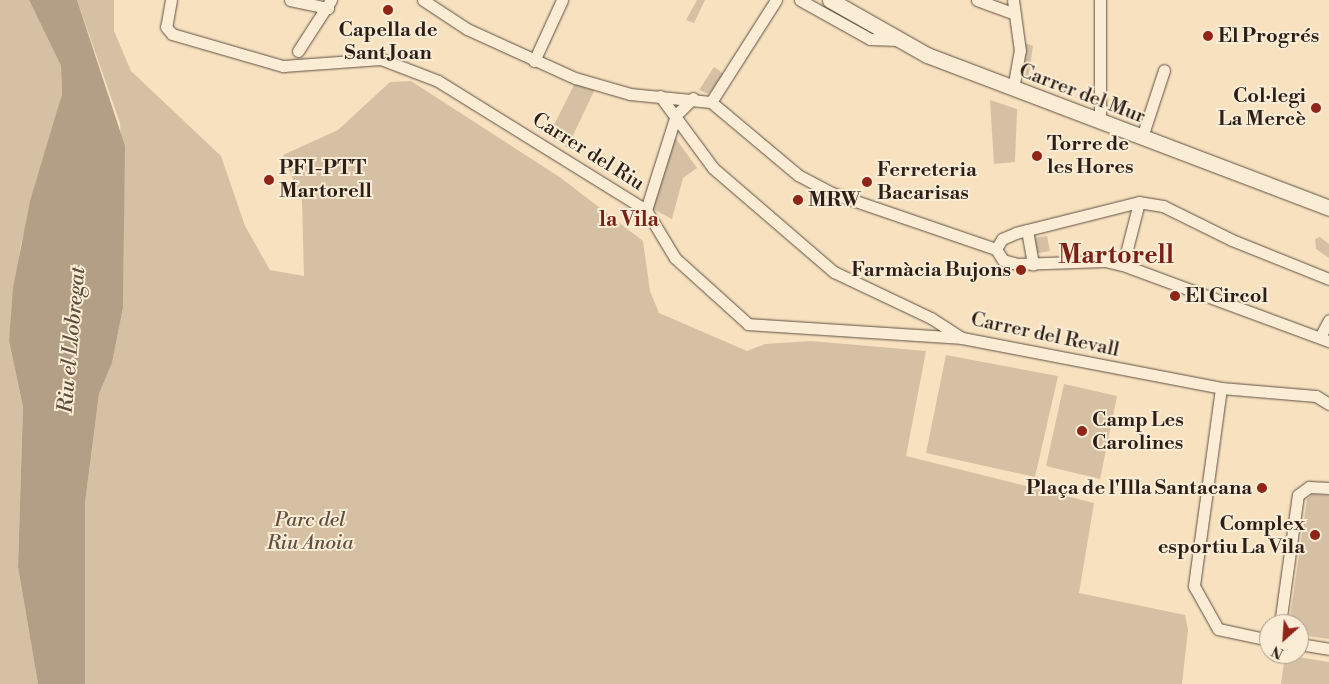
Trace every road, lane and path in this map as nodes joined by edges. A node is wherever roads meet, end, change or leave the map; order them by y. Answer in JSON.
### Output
{"nodes":[{"id":1,"x":171,"y":0,"type":"edge"},
{"id":2,"x":290,"y":0,"type":"edge"},
{"id":3,"x":423,"y":0,"type":"edge"},
{"id":4,"x":562,"y":0,"type":"edge"},
{"id":5,"x":776,"y":0,"type":"edge"},
{"id":6,"x":800,"y":0,"type":"edge"},
{"id":7,"x":830,"y":0,"type":"edge"},
{"id":8,"x":977,"y":0,"type":"edge"},
{"id":9,"x":1013,"y":0,"type":"edge"},
{"id":10,"x":1100,"y":0,"type":"edge"},
{"id":11,"x":329,"y":4,"type":"edge"},
{"id":12,"x":1015,"y":14,"type":"junction"},
{"id":13,"x":897,"y":40,"type":"junction"},
{"id":14,"x":534,"y":61,"type":"junction"},
{"id":15,"x":291,"y":67,"type":"junction"},
{"id":16,"x":1164,"y":70,"type":"dead end"},
{"id":17,"x":1013,"y":89,"type":"junction"},
{"id":18,"x":660,"y":96,"type":"junction"},
{"id":19,"x":693,"y":98,"type":"junction"},
{"id":20,"x":711,"y":102,"type":"junction"},
{"id":21,"x":676,"y":115,"type":"junction"},
{"id":22,"x":1100,"y":122,"type":"junction"},
{"id":23,"x":1144,"y":131,"type":"dead end"},
{"id":24,"x":1140,"y":202,"type":"junction"},
{"id":25,"x":1329,"y":208,"type":"edge"},
{"id":26,"x":646,"y":210,"type":"junction"},
{"id":27,"x":1027,"y":230,"type":"junction"},
{"id":28,"x":996,"y":249,"type":"junction"},
{"id":29,"x":1033,"y":264,"type":"junction"},
{"id":30,"x":1123,"y":265,"type":"junction"},
{"id":31,"x":1329,"y":280,"type":"edge"},
{"id":32,"x":1329,"y":320,"type":"edge"},
{"id":33,"x":962,"y":338,"type":"junction"},
{"id":34,"x":1324,"y":339,"type":"edge"},
{"id":35,"x":1221,"y":388,"type":"junction"},
{"id":36,"x":1329,"y":404,"type":"edge"},
{"id":37,"x":1329,"y":488,"type":"edge"},
{"id":38,"x":1281,"y":614,"type":"edge"},
{"id":39,"x":1259,"y":638,"type":"edge"},
{"id":40,"x":1309,"y":646,"type":"edge"},
{"id":41,"x":1329,"y":649,"type":"edge"}],
"edges":[{"from":1,"to":15,"type":"street","name":"Carrer del Riu"},
{"from":2,"to":11,"type":"street"},
{"from":3,"to":14,"type":"street"},
{"from":4,"to":14,"type":"street"},
{"from":5,"to":20,"type":"street"},
{"from":6,"to":13,"type":"street"},
{"from":7,"to":13,"type":"main road","name":"Carrer del Mur"},
{"from":8,"to":12,"type":"street"},
{"from":9,"to":12,"type":"street"},
{"from":10,"to":22,"type":"street"},
{"from":11,"to":15,"type":"street"},
{"from":12,"to":17,"type":"street"},
{"from":13,"to":17,"type":"main road","name":"Carrer del Mur"},
{"from":14,"to":18,"type":"street"},
{"from":15,"to":26,"type":"street","name":"Carrer del Riu"},
{"from":16,"to":23,"type":"street"},
{"from":17,"to":22,"type":"main road","name":"Carrer del Mur"},
{"from":18,"to":19,"type":"street"},
{"from":18,"to":21,"type":"street","name":"Carrer del Revall"},
{"from":19,"to":20,"type":"street"},
{"from":19,"to":21,"type":"street"},
{"from":20,"to":28,"type":"street"},
{"from":21,"to":26,"type":"street"},
{"from":21,"to":33,"type":"street","name":"Carrer del Revall"},
{"from":22,"to":25,"type":"main road","name":"Carrer del Mur"},
{"from":24,"to":27,"type":"street"},
{"from":24,"to":30,"type":"street"},
{"from":24,"to":31,"type":"street"},
{"from":26,"to":33,"type":"street","name":"Carrer del Riu"},
{"from":27,"to":28,"type":"street"},
{"from":27,"to":29,"type":"street"},
{"from":28,"to":29,"type":"street"},
{"from":29,"to":30,"type":"street"},
{"from":30,"to":34,"type":"street"},
{"from":32,"to":34,"type":"street"},
{"from":33,"to":35,"type":"street","name":"Carrer del Revall"},
{"from":35,"to":36,"type":"street","name":"Carrer del Revall"},
{"from":35,"to":39,"type":"street"},
{"from":37,"to":38,"type":"street"},
{"from":40,"to":41,"type":"street"}]}
